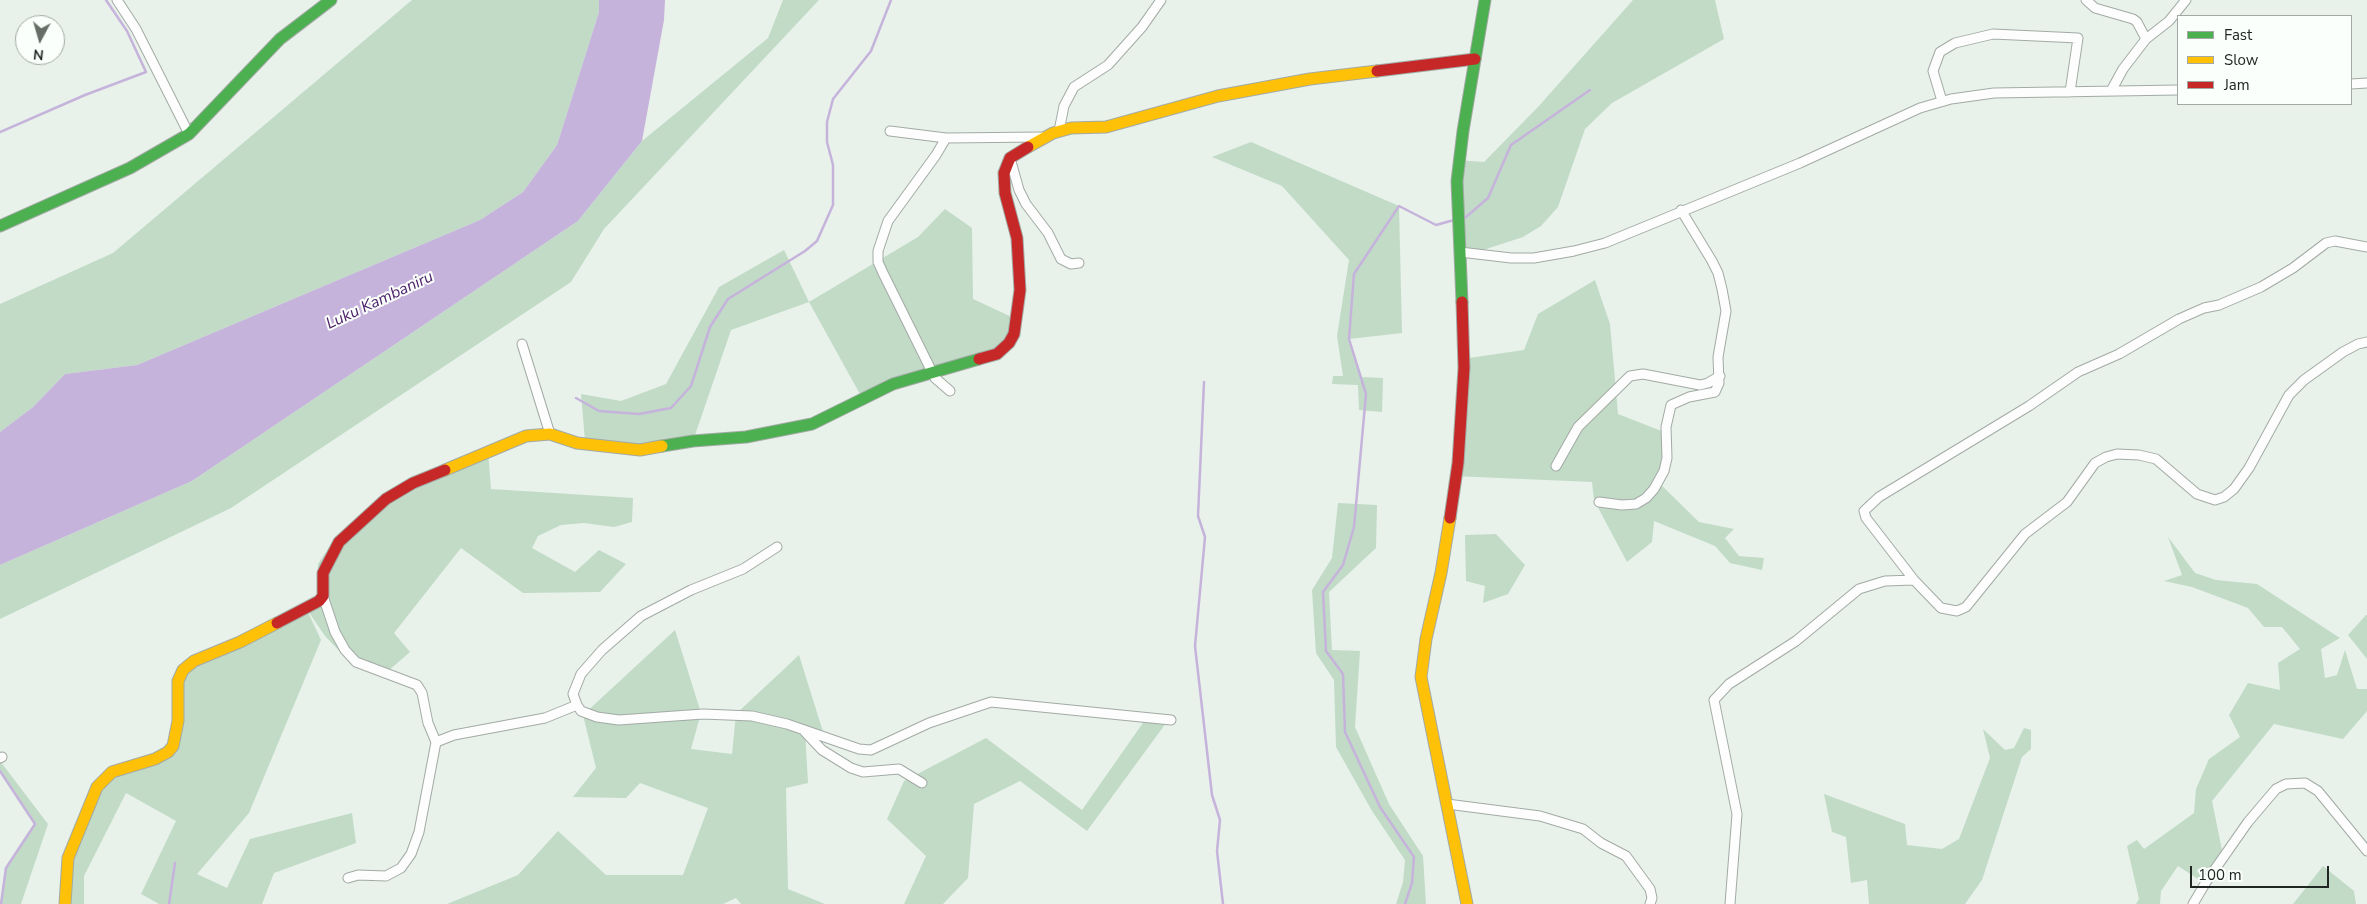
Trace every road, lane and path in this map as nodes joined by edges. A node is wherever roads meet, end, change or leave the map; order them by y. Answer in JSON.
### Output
{"nodes":[{"id":1,"x":117,"y":0,"type":"edge"},
{"id":2,"x":331,"y":0,"type":"edge"},
{"id":3,"x":1161,"y":0,"type":"edge"},
{"id":4,"x":1485,"y":0,"type":"edge"},
{"id":5,"x":2086,"y":0,"type":"edge"},
{"id":6,"x":2186,"y":0,"type":"edge"},
{"id":7,"x":2146,"y":39,"type":"junction"},
{"id":8,"x":1474,"y":58,"type":"junction"},
{"id":9,"x":2352,"y":84,"type":"edge"},
{"id":10,"x":2367,"y":84,"type":"edge"},
{"id":11,"x":2177,"y":90,"type":"edge"},
{"id":12,"x":2111,"y":91,"type":"junction"},
{"id":13,"x":2070,"y":92,"type":"junction"},
{"id":14,"x":1942,"y":101,"type":"junction"},
{"id":15,"x":890,"y":131,"type":"dead end"},
{"id":16,"x":1059,"y":131,"type":"junction"},
{"id":17,"x":189,"y":134,"type":"junction"},
{"id":18,"x":1045,"y":137,"type":"junction"},
{"id":19,"x":946,"y":138,"type":"junction"},
{"id":20,"x":1010,"y":158,"type":"junction"},
{"id":21,"x":1681,"y":210,"type":"junction"},
{"id":22,"x":0,"y":226,"type":"edge"},
{"id":23,"x":2367,"y":247,"type":"edge"},
{"id":24,"x":1460,"y":252,"type":"junction"},
{"id":25,"x":1079,"y":264,"type":"dead end"},
{"id":26,"x":2367,"y":342,"type":"edge"},
{"id":27,"x":522,"y":344,"type":"dead end"},
{"id":28,"x":932,"y":371,"type":"junction"},
{"id":29,"x":1720,"y":376,"type":"junction"},
{"id":30,"x":950,"y":390,"type":"dead end"},
{"id":31,"x":550,"y":434,"type":"junction"},
{"id":32,"x":1556,"y":466,"type":"dead end"},
{"id":33,"x":1599,"y":502,"type":"dead end"},
{"id":34,"x":777,"y":547,"type":"dead end"},
{"id":35,"x":1914,"y":580,"type":"junction"},
{"id":36,"x":323,"y":596,"type":"junction"},
{"id":37,"x":577,"y":705,"type":"junction"},
{"id":38,"x":1171,"y":720,"type":"dead end"},
{"id":39,"x":803,"y":730,"type":"junction"},
{"id":40,"x":436,"y":742,"type":"junction"},
{"id":41,"x":922,"y":783,"type":"dead end"},
{"id":42,"x":1447,"y":804,"type":"junction"},
{"id":43,"x":2367,"y":851,"type":"edge"},
{"id":44,"x":348,"y":878,"type":"dead end"},
{"id":45,"x":65,"y":904,"type":"edge"},
{"id":46,"x":1467,"y":904,"type":"edge"},
{"id":47,"x":1650,"y":904,"type":"edge"},
{"id":48,"x":1730,"y":904,"type":"edge"},
{"id":49,"x":2193,"y":904,"type":"edge"}],
"edges":[{"from":1,"to":17,"type":"street"},
{"from":2,"to":17,"type":"street"},
{"from":3,"to":16,"type":"street"},
{"from":4,"to":8,"type":"street"},
{"from":5,"to":7,"type":"street"},
{"from":6,"to":7,"type":"street"},
{"from":7,"to":12,"type":"street"},
{"from":8,"to":16,"type":"street"},
{"from":8,"to":24,"type":"street"},
{"from":9,"to":10,"type":"street"},
{"from":11,"to":12,"type":"street"},
{"from":12,"to":13,"type":"street"},
{"from":13,"to":14,"type":"street"},
{"from":13,"to":14,"type":"street"},
{"from":14,"to":21,"type":"street"},
{"from":15,"to":19,"type":"street"},
{"from":16,"to":18,"type":"street"},
{"from":17,"to":22,"type":"street"},
{"from":18,"to":19,"type":"street"},
{"from":18,"to":20,"type":"street"},
{"from":19,"to":28,"type":"street"},
{"from":20,"to":25,"type":"street"},
{"from":20,"to":28,"type":"street"},
{"from":21,"to":24,"type":"street"},
{"from":21,"to":29,"type":"street"},
{"from":23,"to":35,"type":"street"},
{"from":24,"to":42,"type":"street"},
{"from":26,"to":35,"type":"street"},
{"from":27,"to":31,"type":"street"},
{"from":28,"to":30,"type":"street"},
{"from":28,"to":31,"type":"street"},
{"from":29,"to":32,"type":"street"},
{"from":29,"to":33,"type":"street"},
{"from":31,"to":36,"type":"street"},
{"from":34,"to":37,"type":"street"},
{"from":35,"to":48,"type":"street"},
{"from":36,"to":40,"type":"street"},
{"from":36,"to":45,"type":"street"},
{"from":37,"to":39,"type":"street"},
{"from":37,"to":40,"type":"street"},
{"from":38,"to":39,"type":"street"},
{"from":39,"to":41,"type":"street"},
{"from":40,"to":44,"type":"street"},
{"from":42,"to":46,"type":"street"},
{"from":42,"to":47,"type":"street"},
{"from":43,"to":49,"type":"street"}]}
